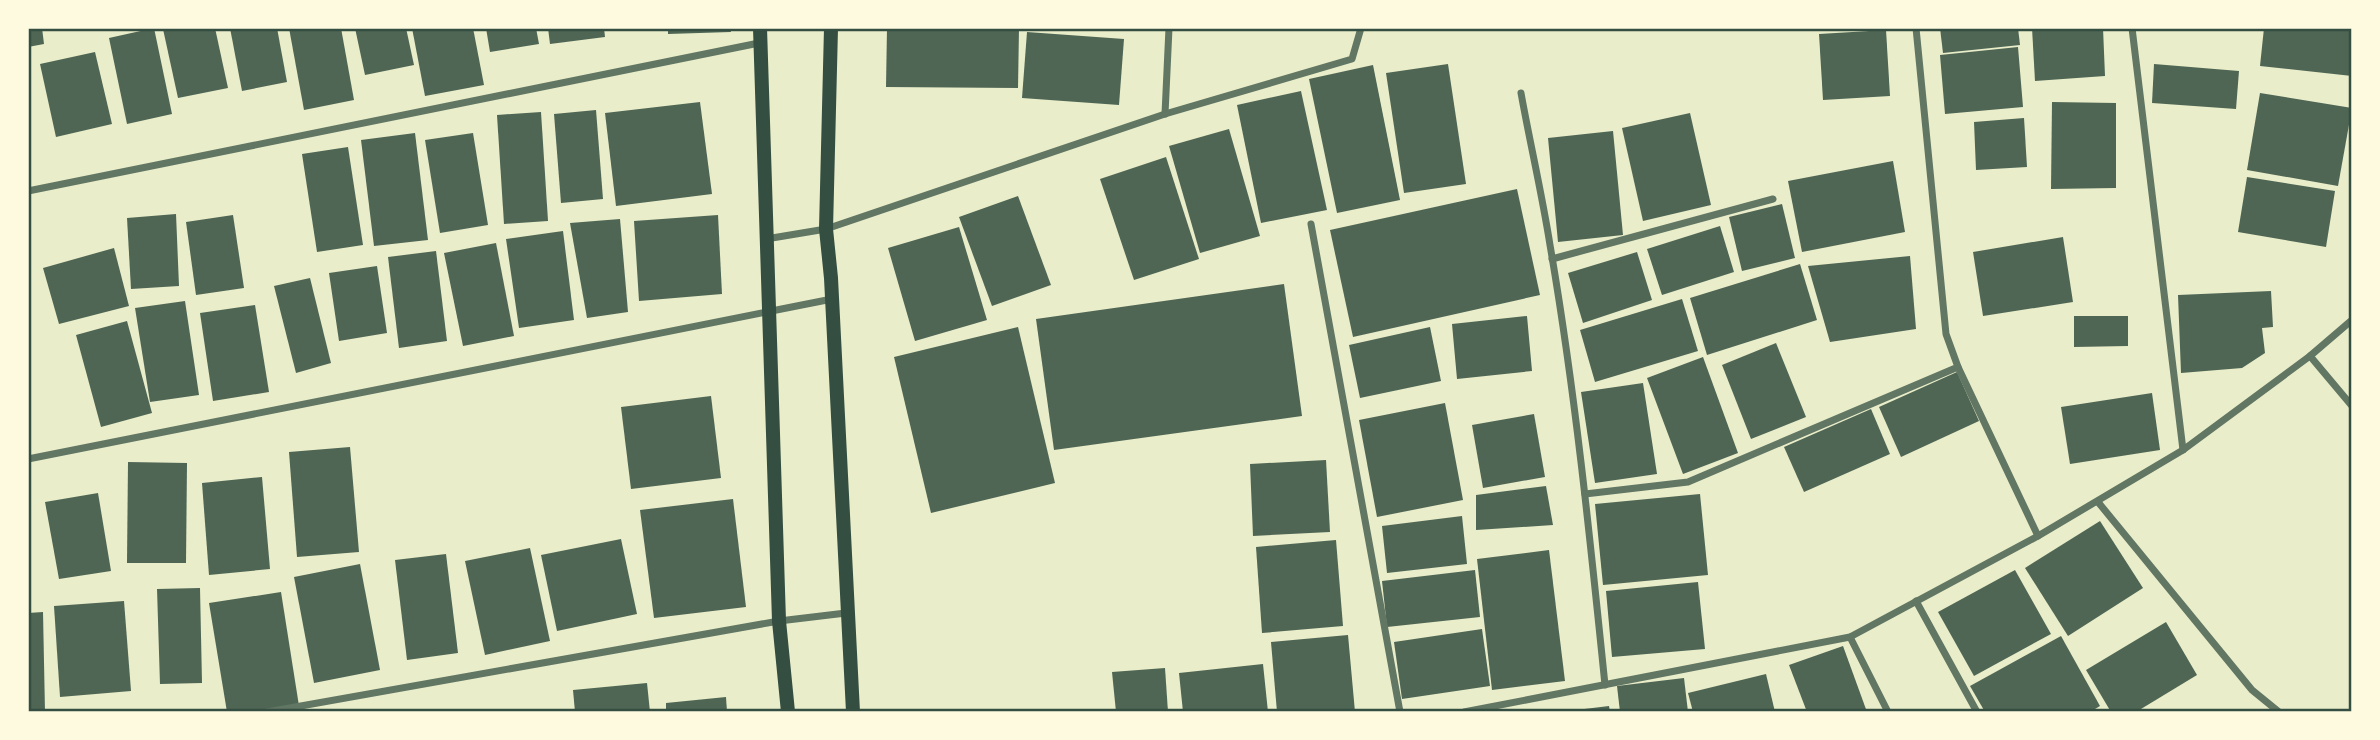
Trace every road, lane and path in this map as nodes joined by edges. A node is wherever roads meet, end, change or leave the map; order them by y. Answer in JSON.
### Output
{"nodes":[{"id":1,"x":831,"y":28,"type":"edge"},
{"id":2,"x":1169,"y":28,"type":"edge"},
{"id":3,"x":1361,"y":28,"type":"edge"},
{"id":4,"x":1916,"y":28,"type":"edge"},
{"id":5,"x":2133,"y":28,"type":"edge"},
{"id":6,"x":760,"y":35,"type":"edge"},
{"id":7,"x":1521,"y":93,"type":"dead end"},
{"id":8,"x":1165,"y":114,"type":"junction"},
{"id":9,"x":28,"y":191,"type":"edge"},
{"id":10,"x":1773,"y":199,"type":"dead end"},
{"id":11,"x":1311,"y":224,"type":"dead end"},
{"id":12,"x":826,"y":229,"type":"junction"},
{"id":13,"x":766,"y":239,"type":"junction"},
{"id":14,"x":1552,"y":259,"type":"junction"},
{"id":15,"x":832,"y":299,"type":"junction"},
{"id":16,"x":768,"y":312,"type":"junction"},
{"id":17,"x":2352,"y":320,"type":"edge"},
{"id":18,"x":2310,"y":356,"type":"junction"},
{"id":19,"x":1958,"y":367,"type":"junction"},
{"id":20,"x":2352,"y":406,"type":"edge"},
{"id":21,"x":2183,"y":450,"type":"junction"},
{"id":22,"x":28,"y":460,"type":"edge"},
{"id":23,"x":1585,"y":494,"type":"junction"},
{"id":24,"x":2098,"y":502,"type":"junction"},
{"id":25,"x":2038,"y":536,"type":"junction"},
{"id":26,"x":1916,"y":601,"type":"junction"},
{"id":27,"x":846,"y":613,"type":"junction"},
{"id":28,"x":779,"y":621,"type":"junction"},
{"id":29,"x":1850,"y":637,"type":"junction"},
{"id":30,"x":1605,"y":685,"type":"junction"},
{"id":31,"x":267,"y":712,"type":"edge"},
{"id":32,"x":788,"y":712,"type":"edge"},
{"id":33,"x":853,"y":712,"type":"edge"},
{"id":34,"x":1400,"y":712,"type":"edge"},
{"id":35,"x":1464,"y":712,"type":"edge"},
{"id":36,"x":1888,"y":712,"type":"edge"},
{"id":37,"x":1977,"y":712,"type":"edge"},
{"id":38,"x":2279,"y":712,"type":"edge"}],
"edges":[{"from":1,"to":12,"type":"main road"},
{"from":2,"to":8,"type":"street"},
{"from":3,"to":8,"type":"street"},
{"from":4,"to":19,"type":"street"},
{"from":5,"to":21,"type":"street"},
{"from":6,"to":9,"type":"street"},
{"from":6,"to":13,"type":"main road"},
{"from":7,"to":14,"type":"street"},
{"from":8,"to":12,"type":"street"},
{"from":10,"to":14,"type":"street"},
{"from":11,"to":34,"type":"street"},
{"from":12,"to":13,"type":"street"},
{"from":12,"to":15,"type":"main road"},
{"from":13,"to":16,"type":"main road"},
{"from":14,"to":23,"type":"street"},
{"from":15,"to":16,"type":"street"},
{"from":15,"to":27,"type":"main road"},
{"from":16,"to":22,"type":"street"},
{"from":16,"to":28,"type":"main road"},
{"from":17,"to":18,"type":"street"},
{"from":18,"to":20,"type":"street"},
{"from":18,"to":21,"type":"street"},
{"from":19,"to":23,"type":"street"},
{"from":19,"to":25,"type":"street"},
{"from":21,"to":24,"type":"street"},
{"from":23,"to":30,"type":"street"},
{"from":24,"to":25,"type":"street"},
{"from":24,"to":38,"type":"street"},
{"from":25,"to":26,"type":"street"},
{"from":26,"to":29,"type":"street"},
{"from":26,"to":37,"type":"street"},
{"from":27,"to":28,"type":"street"},
{"from":27,"to":33,"type":"main road"},
{"from":28,"to":31,"type":"street"},
{"from":28,"to":32,"type":"main road"},
{"from":29,"to":30,"type":"street"},
{"from":29,"to":36,"type":"street"},
{"from":30,"to":35,"type":"street"}]}
